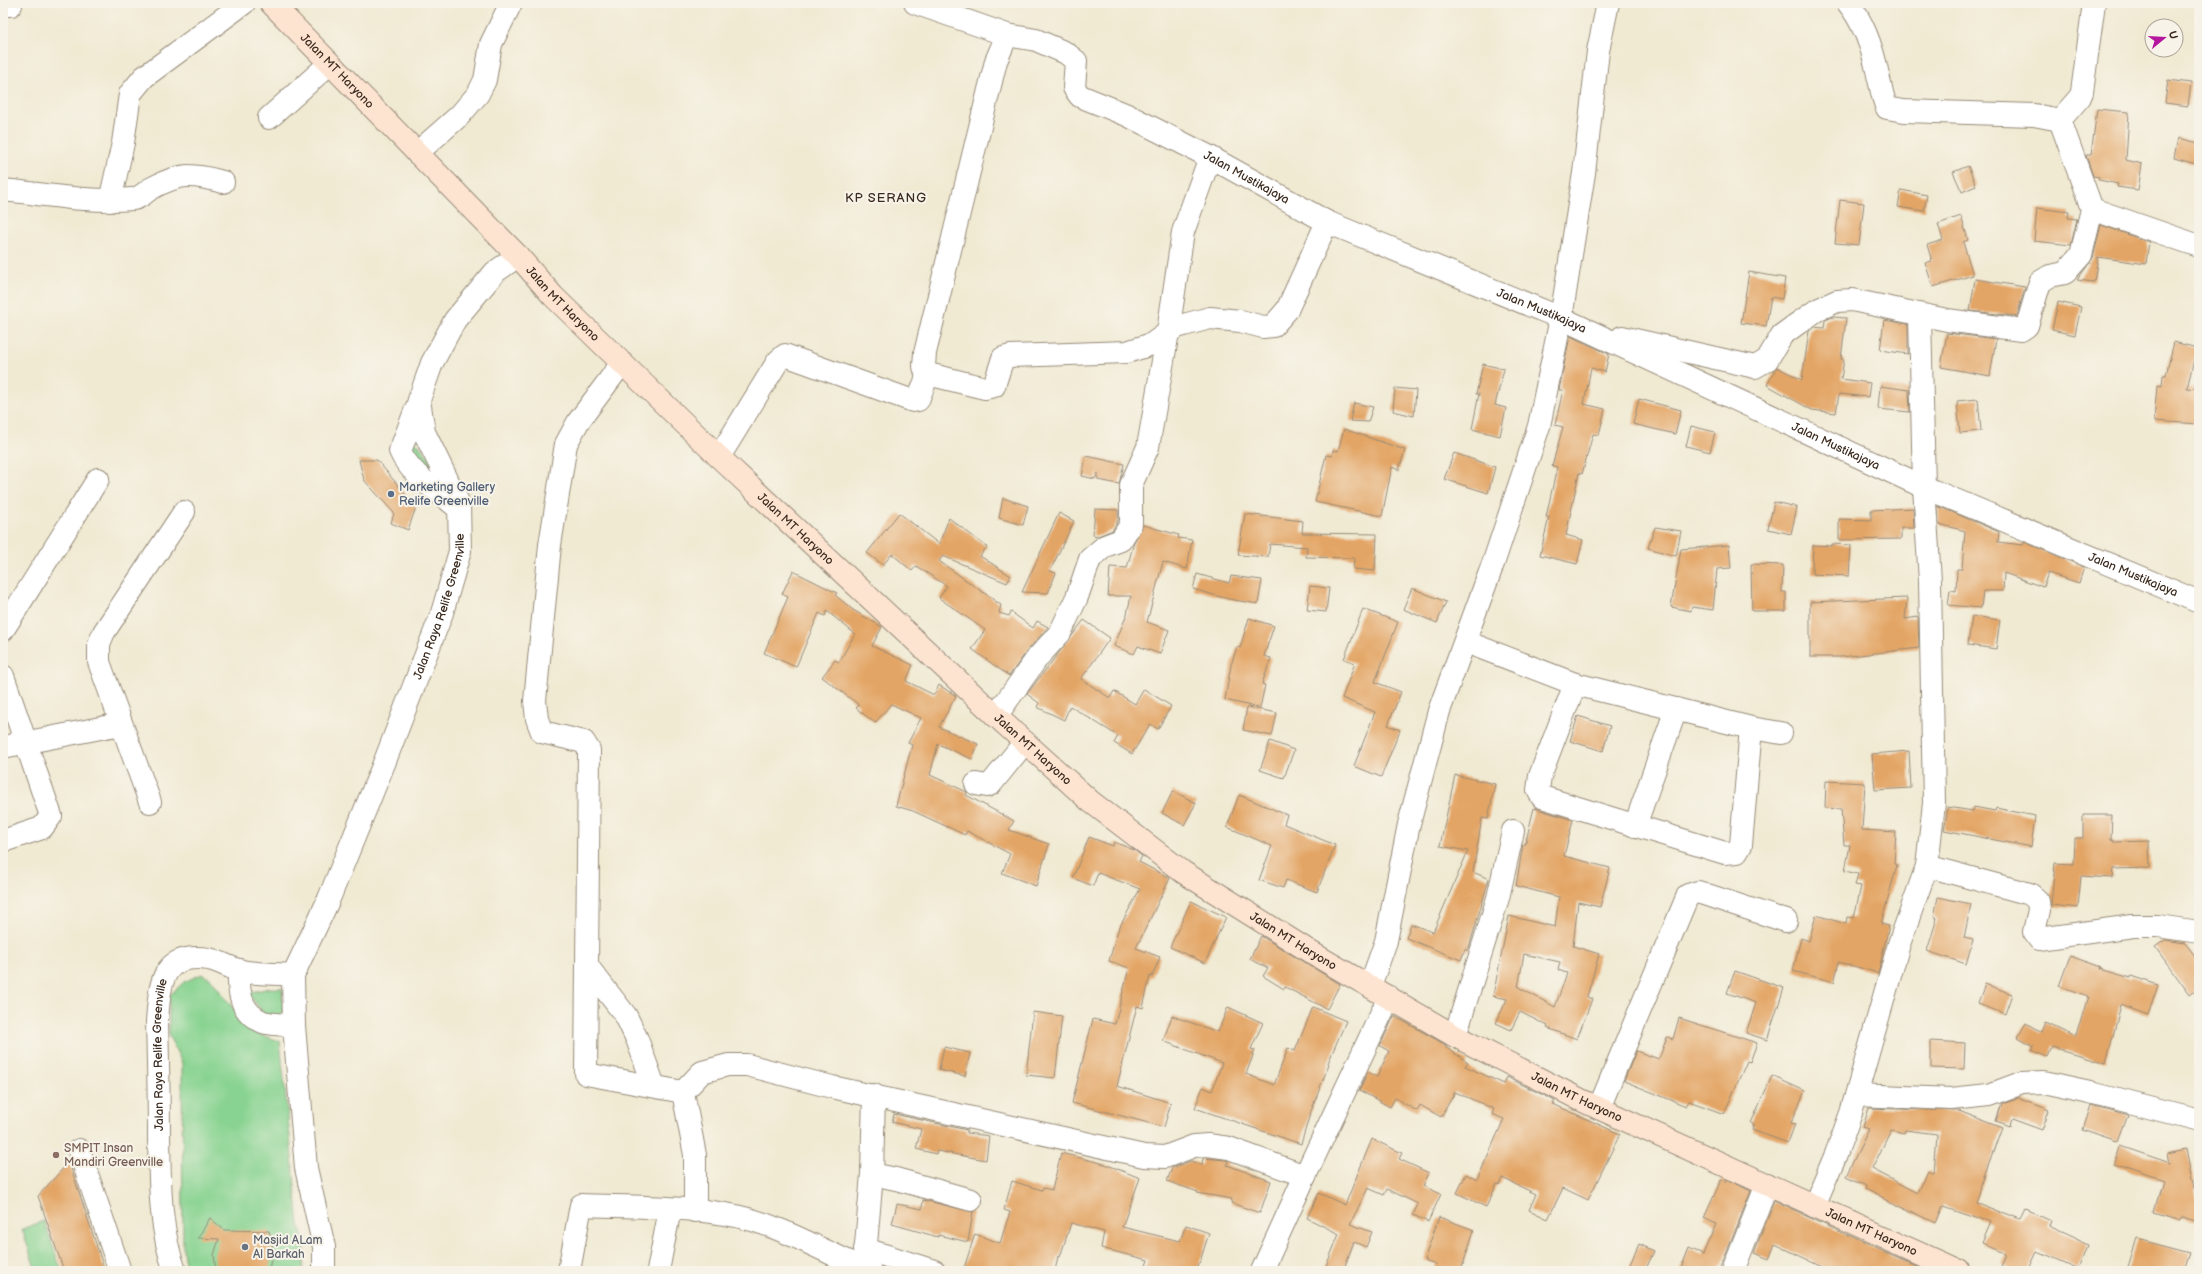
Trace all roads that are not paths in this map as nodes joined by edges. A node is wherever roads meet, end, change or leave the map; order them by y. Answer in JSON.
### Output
{"nodes":[{"id":1,"x":244,"y":3,"type":"edge"},
{"id":2,"x":271,"y":3,"type":"edge"},
{"id":3,"x":511,"y":3,"type":"edge"},
{"id":4,"x":915,"y":3,"type":"edge"},
{"id":5,"x":1608,"y":3,"type":"edge"},
{"id":6,"x":1848,"y":3,"type":"edge"},
{"id":7,"x":2094,"y":3,"type":"edge"},
{"id":8,"x":1007,"y":35,"type":"junction"},
{"id":9,"x":329,"y":64,"type":"junction"},
{"id":10,"x":268,"y":118,"type":"dead end"},
{"id":11,"x":2060,"y":120,"type":"junction"},
{"id":12,"x":417,"y":153,"type":"junction"},
{"id":13,"x":1210,"y":157,"type":"junction"},
{"id":14,"x":223,"y":182,"type":"dead end"},
{"id":15,"x":3,"y":190,"type":"edge"},
{"id":16,"x":110,"y":201,"type":"junction"},
{"id":17,"x":2092,"y":209,"type":"junction"},
{"id":18,"x":1327,"y":222,"type":"junction"},
{"id":19,"x":2199,"y":246,"type":"edge"},
{"id":20,"x":518,"y":256,"type":"junction"},
{"id":21,"x":1920,"y":315,"type":"junction"},
{"id":22,"x":1561,"y":318,"type":"junction"},
{"id":23,"x":1168,"y":332,"type":"junction"},
{"id":24,"x":1593,"y":332,"type":"junction"},
{"id":25,"x":622,"y":363,"type":"junction"},
{"id":26,"x":927,"y":377,"type":"junction"},
{"id":27,"x":419,"y":400,"type":"junction"},
{"id":28,"x":719,"y":457,"type":"junction"},
{"id":29,"x":98,"y":479,"type":"dead end"},
{"id":30,"x":1924,"y":487,"type":"junction"},
{"id":31,"x":460,"y":510,"type":"junction"},
{"id":32,"x":184,"y":512,"type":"dead end"},
{"id":33,"x":2199,"y":602,"type":"edge"},
{"id":34,"x":3,"y":630,"type":"edge"},
{"id":35,"x":1466,"y":642,"type":"junction"},
{"id":36,"x":3,"y":676,"type":"edge"},
{"id":37,"x":1575,"y":684,"type":"junction"},
{"id":38,"x":1676,"y":709,"type":"junction"},
{"id":39,"x":996,"y":716,"type":"junction"},
{"id":40,"x":120,"y":724,"type":"junction"},
{"id":41,"x":1752,"y":728,"type":"junction"},
{"id":42,"x":1781,"y":733,"type":"dead end"},
{"id":43,"x":25,"y":742,"type":"junction"},
{"id":44,"x":1025,"y":742,"type":"junction"},
{"id":45,"x":3,"y":747,"type":"edge"},
{"id":46,"x":976,"y":784,"type":"dead end"},
{"id":47,"x":150,"y":802,"type":"dead end"},
{"id":48,"x":1635,"y":826,"type":"junction"},
{"id":49,"x":1513,"y":831,"type":"dead end"},
{"id":50,"x":3,"y":841,"type":"edge"},
{"id":51,"x":1927,"y":866,"type":"junction"},
{"id":52,"x":1786,"y":921,"type":"dead end"},
{"id":53,"x":2199,"y":932,"type":"edge"},
{"id":54,"x":588,"y":968,"type":"junction"},
{"id":55,"x":239,"y":970,"type":"junction"},
{"id":56,"x":293,"y":975,"type":"junction"},
{"id":57,"x":1370,"y":986,"type":"junction"},
{"id":58,"x":1390,"y":997,"type":"junction"},
{"id":59,"x":294,"y":1026,"type":"junction"},
{"id":60,"x":1455,"y":1036,"type":"junction"},
{"id":61,"x":654,"y":1086,"type":"junction"},
{"id":62,"x":683,"y":1092,"type":"junction"},
{"id":63,"x":1857,"y":1094,"type":"junction"},
{"id":64,"x":874,"y":1095,"type":"junction"},
{"id":65,"x":1599,"y":1108,"type":"junction"},
{"id":66,"x":2199,"y":1120,"type":"edge"},
{"id":67,"x":79,"y":1150,"type":"dead end"},
{"id":68,"x":872,"y":1174,"type":"junction"},
{"id":69,"x":1305,"y":1176,"type":"junction"},
{"id":70,"x":1767,"y":1184,"type":"junction"},
{"id":71,"x":971,"y":1200,"type":"dead end"},
{"id":72,"x":1814,"y":1206,"type":"junction"},
{"id":73,"x":670,"y":1209,"type":"junction"},
{"id":74,"x":695,"y":1211,"type":"junction"},
{"id":75,"x":867,"y":1263,"type":"edge"},
{"id":76,"x":120,"y":1271,"type":"edge"},
{"id":77,"x":175,"y":1271,"type":"edge"},
{"id":78,"x":324,"y":1271,"type":"edge"},
{"id":79,"x":569,"y":1271,"type":"edge"},
{"id":80,"x":658,"y":1271,"type":"edge"},
{"id":81,"x":934,"y":1271,"type":"edge"},
{"id":82,"x":1262,"y":1271,"type":"edge"},
{"id":83,"x":1733,"y":1271,"type":"edge"},
{"id":84,"x":1958,"y":1271,"type":"edge"}],
"edges":[{"from":1,"to":16,"type":"street"},
{"from":2,"to":9,"type":"main road","name":"Jalan MT Haryono"},
{"from":3,"to":12,"type":"street"},
{"from":4,"to":8,"type":"street","name":"Jalan Mustikajaya"},
{"from":5,"to":22,"type":"street"},
{"from":6,"to":11,"type":"street"},
{"from":7,"to":11,"type":"street"},
{"from":8,"to":13,"type":"street","name":"Jalan Mustikajaya"},
{"from":8,"to":26,"type":"street"},
{"from":9,"to":10,"type":"street"},
{"from":9,"to":12,"type":"main road","name":"Jalan MT Haryono"},
{"from":11,"to":17,"type":"street"},
{"from":12,"to":20,"type":"main road","name":"Jalan MT Haryono"},
{"from":13,"to":18,"type":"street","name":"Jalan Mustikajaya"},
{"from":13,"to":23,"type":"street"},
{"from":14,"to":16,"type":"street"},
{"from":15,"to":16,"type":"street"},
{"from":17,"to":19,"type":"street"},
{"from":17,"to":21,"type":"street"},
{"from":18,"to":22,"type":"street","name":"Jalan Mustikajaya"},
{"from":18,"to":23,"type":"street"},
{"from":20,"to":25,"type":"main road","name":"Jalan MT Haryono"},
{"from":20,"to":27,"type":"street","name":"Jalan Raya Relife Greenville"},
{"from":21,"to":24,"type":"street"},
{"from":21,"to":30,"type":"street"},
{"from":22,"to":24,"type":"street","name":"Jalan Mustikajaya"},
{"from":22,"to":35,"type":"street"},
{"from":23,"to":26,"type":"street"},
{"from":23,"to":39,"type":"street"},
{"from":24,"to":30,"type":"street","name":"Jalan Mustikajaya"},
{"from":25,"to":28,"type":"main road","name":"Jalan MT Haryono"},
{"from":25,"to":54,"type":"street"},
{"from":26,"to":28,"type":"street"},
{"from":27,"to":31,"type":"street","name":"Jalan Raya Relife Greenville"},
{"from":27,"to":31,"type":"street"},
{"from":28,"to":39,"type":"main road","name":"Jalan MT Haryono"},
{"from":29,"to":34,"type":"street"},
{"from":30,"to":33,"type":"street","name":"Jalan Mustikajaya"},
{"from":30,"to":51,"type":"street"},
{"from":31,"to":56,"type":"street","name":"Jalan Raya Relife Greenville"},
{"from":32,"to":40,"type":"street"},
{"from":35,"to":37,"type":"street"},
{"from":35,"to":57,"type":"street"},
{"from":36,"to":43,"type":"street"},
{"from":37,"to":38,"type":"street"},
{"from":37,"to":48,"type":"street"},
{"from":38,"to":41,"type":"street"},
{"from":38,"to":48,"type":"street"},
{"from":39,"to":44,"type":"main road","name":"Jalan MT Haryono"},
{"from":40,"to":43,"type":"street"},
{"from":40,"to":47,"type":"street"},
{"from":41,"to":42,"type":"street"},
{"from":41,"to":48,"type":"street"},
{"from":43,"to":45,"type":"street"},
{"from":43,"to":50,"type":"street"},
{"from":44,"to":46,"type":"street"},
{"from":44,"to":57,"type":"main road","name":"Jalan MT Haryono"},
{"from":49,"to":60,"type":"street"},
{"from":51,"to":53,"type":"street"},
{"from":51,"to":63,"type":"street"},
{"from":52,"to":65,"type":"street"},
{"from":54,"to":61,"type":"street"},
{"from":54,"to":61,"type":"street"},
{"from":55,"to":56,"type":"street","name":"Jalan Raya Relife Greenville"},
{"from":55,"to":59,"type":"street"},
{"from":55,"to":77,"type":"street","name":"Jalan Raya Relife Greenville"},
{"from":56,"to":59,"type":"street","name":"Jalan Raya Relife Greenville"},
{"from":57,"to":58,"type":"main road","name":"Jalan MT Haryono"},
{"from":58,"to":60,"type":"main road","name":"Jalan MT Haryono"},
{"from":58,"to":69,"type":"street"},
{"from":59,"to":78,"type":"street","name":"Jalan Raya Relife Greenville"},
{"from":60,"to":65,"type":"main road","name":"Jalan MT Haryono"},
{"from":61,"to":62,"type":"street"},
{"from":62,"to":64,"type":"street"},
{"from":62,"to":74,"type":"street"},
{"from":63,"to":66,"type":"street"},
{"from":63,"to":72,"type":"street"},
{"from":64,"to":68,"type":"street"},
{"from":64,"to":69,"type":"street"},
{"from":65,"to":70,"type":"main road","name":"Jalan MT Haryono"},
{"from":67,"to":76,"type":"street"},
{"from":68,"to":71,"type":"street"},
{"from":68,"to":75,"type":"street"},
{"from":69,"to":82,"type":"street"},
{"from":70,"to":72,"type":"main road","name":"Jalan MT Haryono"},
{"from":70,"to":83,"type":"street"},
{"from":72,"to":84,"type":"main road","name":"Jalan MT Haryono"},
{"from":73,"to":74,"type":"street"},
{"from":73,"to":79,"type":"street"},
{"from":73,"to":80,"type":"street"},
{"from":74,"to":75,"type":"street"},
{"from":75,"to":81,"type":"street"}]}
